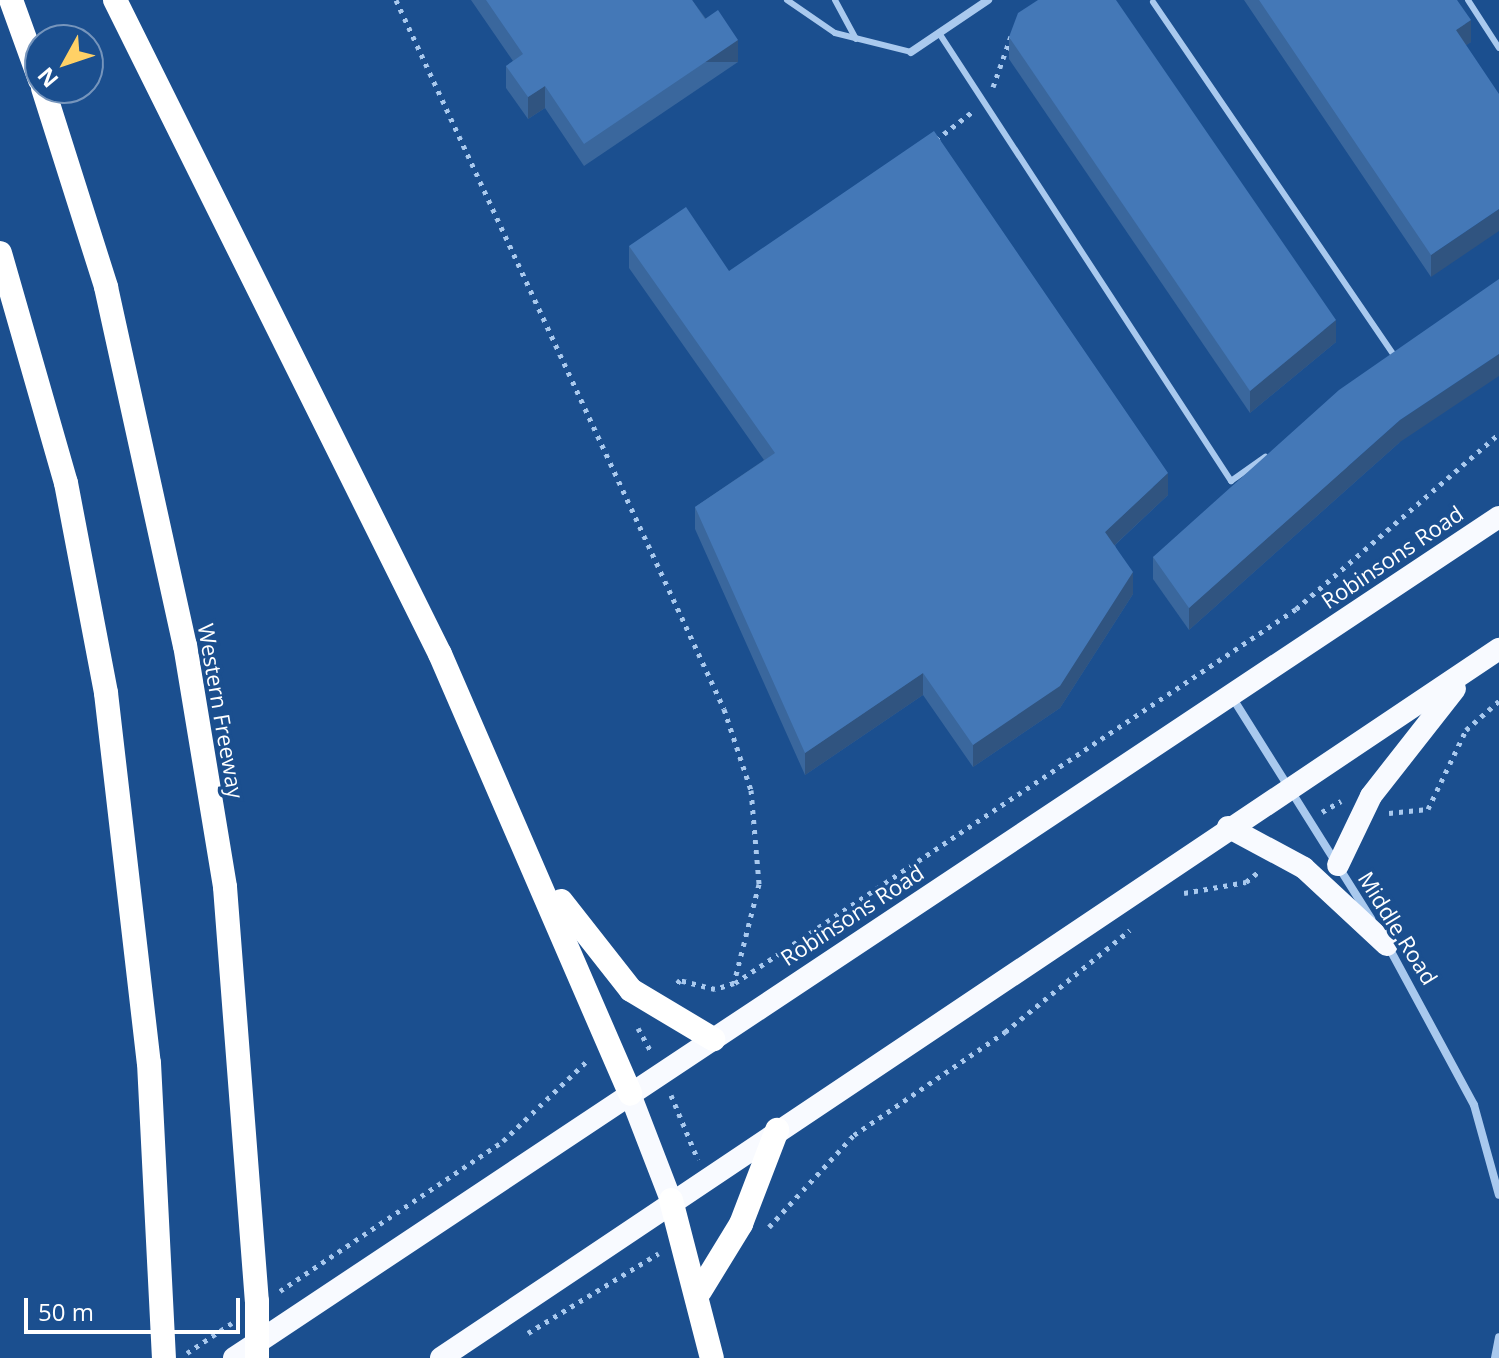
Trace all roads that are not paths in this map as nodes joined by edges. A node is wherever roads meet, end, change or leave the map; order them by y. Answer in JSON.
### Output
{"nodes":[{"id":1,"x":11,"y":0,"type":"edge"},
{"id":2,"x":115,"y":0,"type":"edge"},
{"id":3,"x":787,"y":0,"type":"edge"},
{"id":4,"x":835,"y":0,"type":"edge"},
{"id":5,"x":988,"y":0,"type":"edge"},
{"id":6,"x":1468,"y":0,"type":"edge"},
{"id":7,"x":1153,"y":2,"type":"dead end"},
{"id":8,"x":939,"y":33,"type":"junction"},
{"id":9,"x":24,"y":36,"type":"edge"},
{"id":10,"x":856,"y":39,"type":"junction"},
{"id":11,"x":1499,"y":48,"type":"edge"},
{"id":12,"x":911,"y":52,"type":"joint"},
{"id":13,"x":48,"y":104,"type":"edge"},
{"id":14,"x":0,"y":253,"type":"edge"},
{"id":15,"x":1411,"y":354,"type":"edge"},
{"id":16,"x":1399,"y":363,"type":"junction"},
{"id":17,"x":1386,"y":372,"type":"edge"},
{"id":18,"x":1270,"y":454,"type":"edge"},
{"id":19,"x":1499,"y":517,"type":"edge"},
{"id":20,"x":1499,"y":649,"type":"edge"},
{"id":21,"x":1477,"y":664,"type":"junction"},
{"id":22,"x":1231,"y":697,"type":"junction"},
{"id":23,"x":1290,"y":788,"type":"junction"},
{"id":24,"x":1228,"y":827,"type":"junction"},
{"id":25,"x":525,"y":845,"type":"junction"},
{"id":26,"x":1338,"y":865,"type":"junction"},
{"id":27,"x":1387,"y":945,"type":"junction"},
{"id":28,"x":713,"y":1039,"type":"junction"},
{"id":29,"x":630,"y":1094,"type":"junction"},
{"id":30,"x":777,"y":1130,"type":"junction"},
{"id":31,"x":1499,"y":1195,"type":"edge"},
{"id":32,"x":671,"y":1200,"type":"junction"},
{"id":33,"x":700,"y":1291,"type":"junction"},
{"id":34,"x":1499,"y":1337,"type":"edge"},
{"id":35,"x":169,"y":1356,"type":"edge"},
{"id":36,"x":234,"y":1358,"type":"edge"},
{"id":37,"x":257,"y":1358,"type":"edge"},
{"id":38,"x":441,"y":1358,"type":"edge"},
{"id":39,"x":712,"y":1358,"type":"edge"},
{"id":40,"x":1495,"y":1358,"type":"edge"}],
"edges":[{"from":1,"to":9,"type":"highway"},
{"from":2,"to":25,"type":"highway"},
{"from":3,"to":10,"type":"lane"},
{"from":4,"to":10,"type":"lane"},
{"from":5,"to":8,"type":"street"},
{"from":6,"to":11,"type":"lane"},
{"from":7,"to":16,"type":"lane"},
{"from":8,"to":12,"type":"street"},
{"from":8,"to":18,"type":"lane"},
{"from":10,"to":12,"type":"lane"},
{"from":13,"to":37,"type":"highway","name":"Western Freeway","bridge":true},
{"from":14,"to":35,"type":"highway"},
{"from":15,"to":16,"type":"lane"},
{"from":16,"to":17,"type":"lane"},
{"from":19,"to":22,"type":"highway","name":"Robinsons Road"},
{"from":20,"to":21,"type":"highway"},
{"from":21,"to":23,"type":"highway"},
{"from":21,"to":26,"type":"highway"},
{"from":22,"to":23,"type":"street","name":"Middle Road"},
{"from":22,"to":28,"type":"highway","name":"Robinsons Road"},
{"from":23,"to":24,"type":"highway"},
{"from":23,"to":26,"type":"street","name":"Middle Road"},
{"from":24,"to":27,"type":"highway"},
{"from":24,"to":30,"type":"highway"},
{"from":25,"to":28,"type":"highway"},
{"from":25,"to":29,"type":"highway"},
{"from":26,"to":27,"type":"street","name":"Middle Road"},
{"from":27,"to":31,"type":"street","name":"Middle Road"},
{"from":28,"to":29,"type":"highway","name":"Robinsons Road"},
{"from":29,"to":32,"type":"highway"},
{"from":29,"to":36,"type":"highway","name":"Robinsons Road"},
{"from":30,"to":32,"type":"highway"},
{"from":30,"to":33,"type":"highway"},
{"from":32,"to":33,"type":"highway"},
{"from":32,"to":38,"type":"highway"},
{"from":33,"to":39,"type":"highway"},
{"from":34,"to":40,"type":"street"}]}
